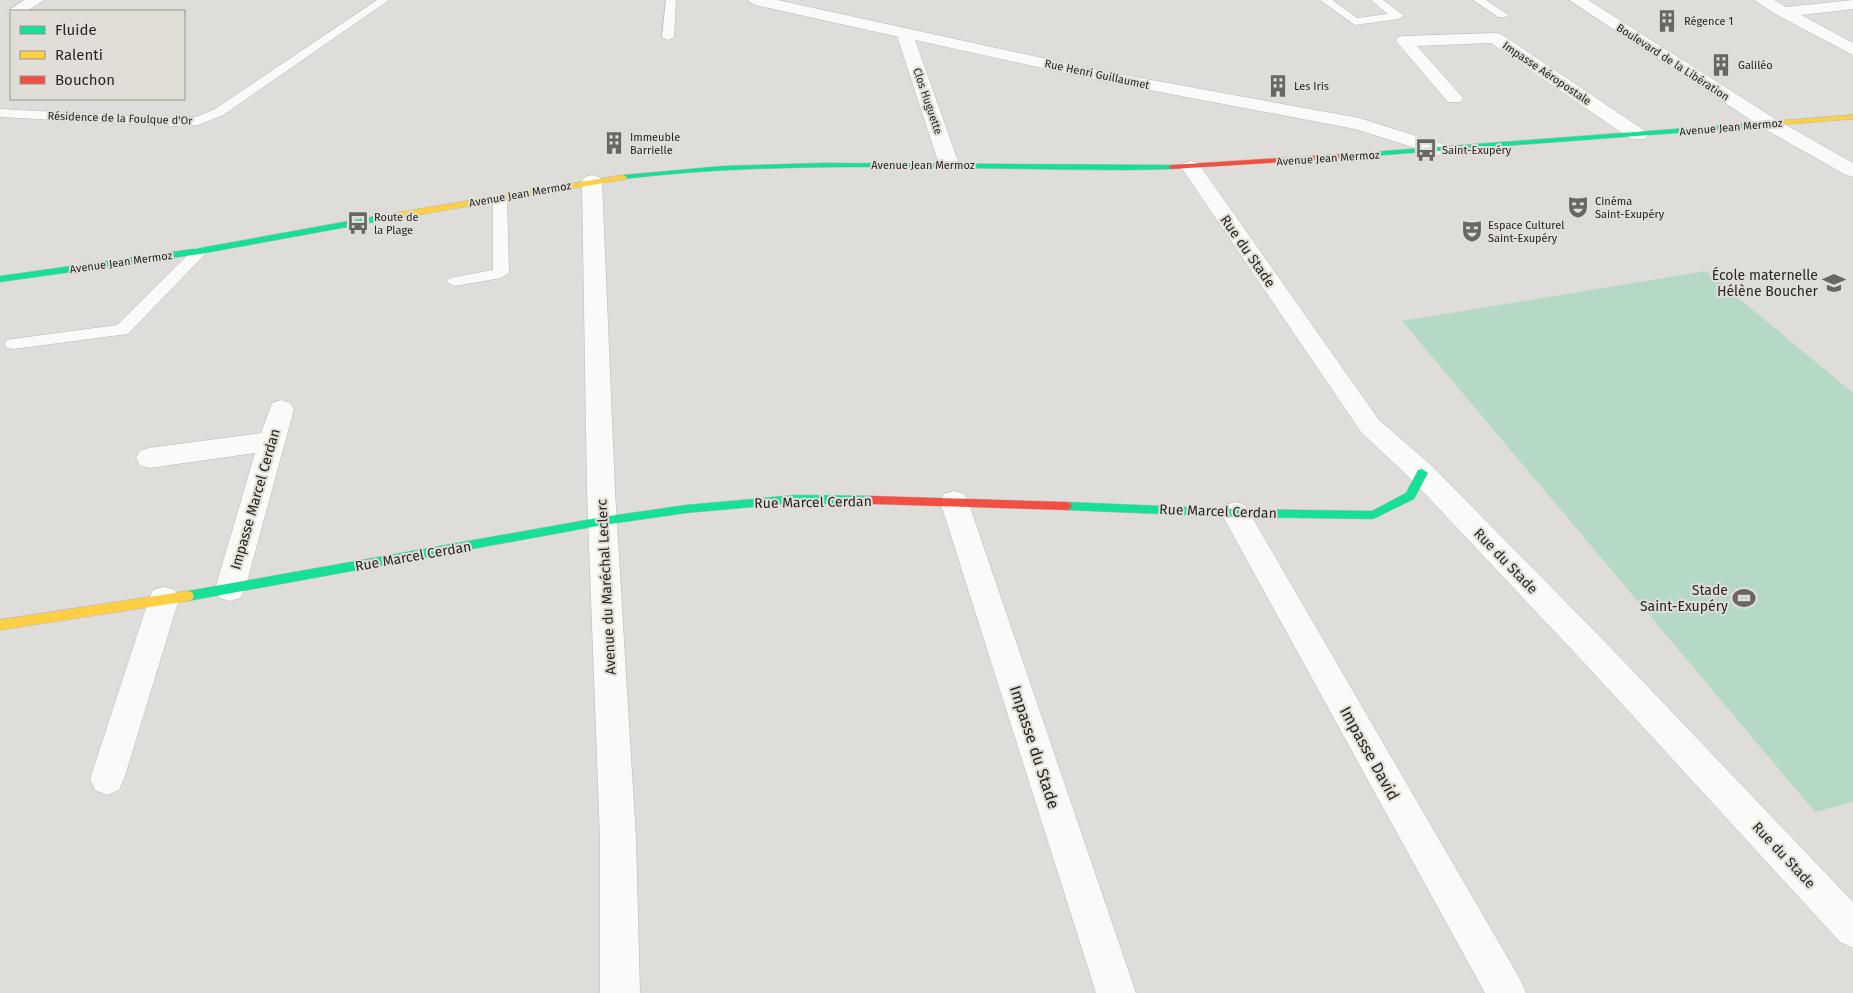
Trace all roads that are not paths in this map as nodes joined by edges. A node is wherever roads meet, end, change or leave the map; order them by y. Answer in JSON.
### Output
{"nodes":[{"id":1,"x":36,"y":0,"type":"edge"},
{"id":2,"x":384,"y":0,"type":"edge"},
{"id":3,"x":671,"y":0,"type":"edge"},
{"id":4,"x":755,"y":0,"type":"edge"},
{"id":5,"x":1325,"y":0,"type":"edge"},
{"id":6,"x":1376,"y":0,"type":"edge"},
{"id":7,"x":1478,"y":0,"type":"edge"},
{"id":8,"x":1577,"y":0,"type":"edge"},
{"id":9,"x":1762,"y":0,"type":"edge"},
{"id":10,"x":1853,"y":4,"type":"edge"},
{"id":11,"x":18,"y":10,"type":"edge"},
{"id":12,"x":1784,"y":12,"type":"junction"},
{"id":13,"x":1502,"y":15,"type":"dead end"},
{"id":14,"x":668,"y":37,"type":"dead end"},
{"id":15,"x":906,"y":39,"type":"dead end"},
{"id":16,"x":1849,"y":46,"type":"edge"},
{"id":17,"x":1454,"y":98,"type":"dead end"},
{"id":18,"x":0,"y":113,"type":"edge"},
{"id":19,"x":1853,"y":116,"type":"edge"},
{"id":20,"x":1770,"y":124,"type":"junction"},
{"id":21,"x":1638,"y":135,"type":"junction"},
{"id":22,"x":1438,"y":149,"type":"junction"},
{"id":23,"x":950,"y":164,"type":"junction"},
{"id":24,"x":1191,"y":168,"type":"junction"},
{"id":25,"x":1853,"y":171,"type":"edge"},
{"id":26,"x":592,"y":181,"type":"junction"},
{"id":27,"x":500,"y":198,"type":"junction"},
{"id":28,"x":200,"y":251,"type":"junction"},
{"id":29,"x":0,"y":279,"type":"edge"},
{"id":30,"x":455,"y":281,"type":"dead end"},
{"id":31,"x":13,"y":344,"type":"dead end"},
{"id":32,"x":280,"y":409,"type":"dead end"},
{"id":33,"x":271,"y":441,"type":"junction"},
{"id":34,"x":150,"y":458,"type":"dead end"},
{"id":35,"x":1422,"y":473,"type":"junction"},
{"id":36,"x":954,"y":501,"type":"junction"},
{"id":37,"x":1235,"y":513,"type":"junction"},
{"id":38,"x":603,"y":521,"type":"junction"},
{"id":39,"x":230,"y":589,"type":"junction"},
{"id":40,"x":164,"y":600,"type":"junction"},
{"id":41,"x":0,"y":624,"type":"edge"},
{"id":42,"x":107,"y":779,"type":"dead end"},
{"id":43,"x":1853,"y":929,"type":"edge"},
{"id":44,"x":620,"y":993,"type":"edge"},
{"id":45,"x":1116,"y":993,"type":"edge"},
{"id":46,"x":1506,"y":993,"type":"edge"}],
"edges":[{"from":1,"to":11,"type":"street"},
{"from":2,"to":18,"type":"lane","name":"Résidence de la Foulque d'Or"},
{"from":3,"to":14,"type":"lane"},
{"from":4,"to":22,"type":"street","name":"Rue Henri Guillaumet"},
{"from":5,"to":6,"type":"lane"},
{"from":7,"to":13,"type":"lane"},
{"from":8,"to":20,"type":"street","name":"Boulevard de la Libération"},
{"from":9,"to":12,"type":"street"},
{"from":10,"to":12,"type":"street"},
{"from":12,"to":16,"type":"street"},
{"from":15,"to":23,"type":"street","name":"Clos Huguette"},
{"from":17,"to":21,"type":"street","name":"Impasse Aéropostale"},
{"from":19,"to":20,"type":"street","name":"Avenue Jean Mermoz"},
{"from":20,"to":21,"type":"street","name":"Avenue Jean Mermoz"},
{"from":20,"to":25,"type":"street","name":"Boulevard de la Libération"},
{"from":21,"to":22,"type":"street","name":"Avenue Jean Mermoz"},
{"from":22,"to":24,"type":"street","name":"Avenue Jean Mermoz"},
{"from":23,"to":24,"type":"street","name":"Avenue Jean Mermoz"},
{"from":23,"to":26,"type":"street","name":"Avenue Jean Mermoz"},
{"from":24,"to":35,"type":"street","name":"Rue du Stade"},
{"from":26,"to":27,"type":"street","name":"Avenue Jean Mermoz"},
{"from":26,"to":38,"type":"street","name":"Avenue du Maréchal Leclerc"},
{"from":27,"to":28,"type":"street","name":"Avenue Jean Mermoz"},
{"from":27,"to":30,"type":"lane"},
{"from":28,"to":29,"type":"street","name":"Avenue Jean Mermoz"},
{"from":28,"to":31,"type":"lane"},
{"from":32,"to":33,"type":"street","name":"Impasse Marcel Cerdan"},
{"from":33,"to":34,"type":"street"},
{"from":33,"to":39,"type":"street","name":"Impasse Marcel Cerdan"},
{"from":35,"to":37,"type":"street","name":"Rue Marcel Cerdan"},
{"from":35,"to":43,"type":"street","name":"Rue du Stade"},
{"from":36,"to":37,"type":"street","name":"Rue Marcel Cerdan"},
{"from":36,"to":38,"type":"street","name":"Rue Marcel Cerdan"},
{"from":36,"to":45,"type":"street","name":"Impasse du Stade"},
{"from":37,"to":46,"type":"street","name":"Impasse David"},
{"from":38,"to":39,"type":"street","name":"Rue Marcel Cerdan"},
{"from":38,"to":44,"type":"street","name":"Avenue du Maréchal Leclerc"},
{"from":39,"to":40,"type":"street","name":"Rue Marcel Cerdan"},
{"from":40,"to":41,"type":"street","name":"Rue Marcel Cerdan"},
{"from":40,"to":42,"type":"street"}]}
